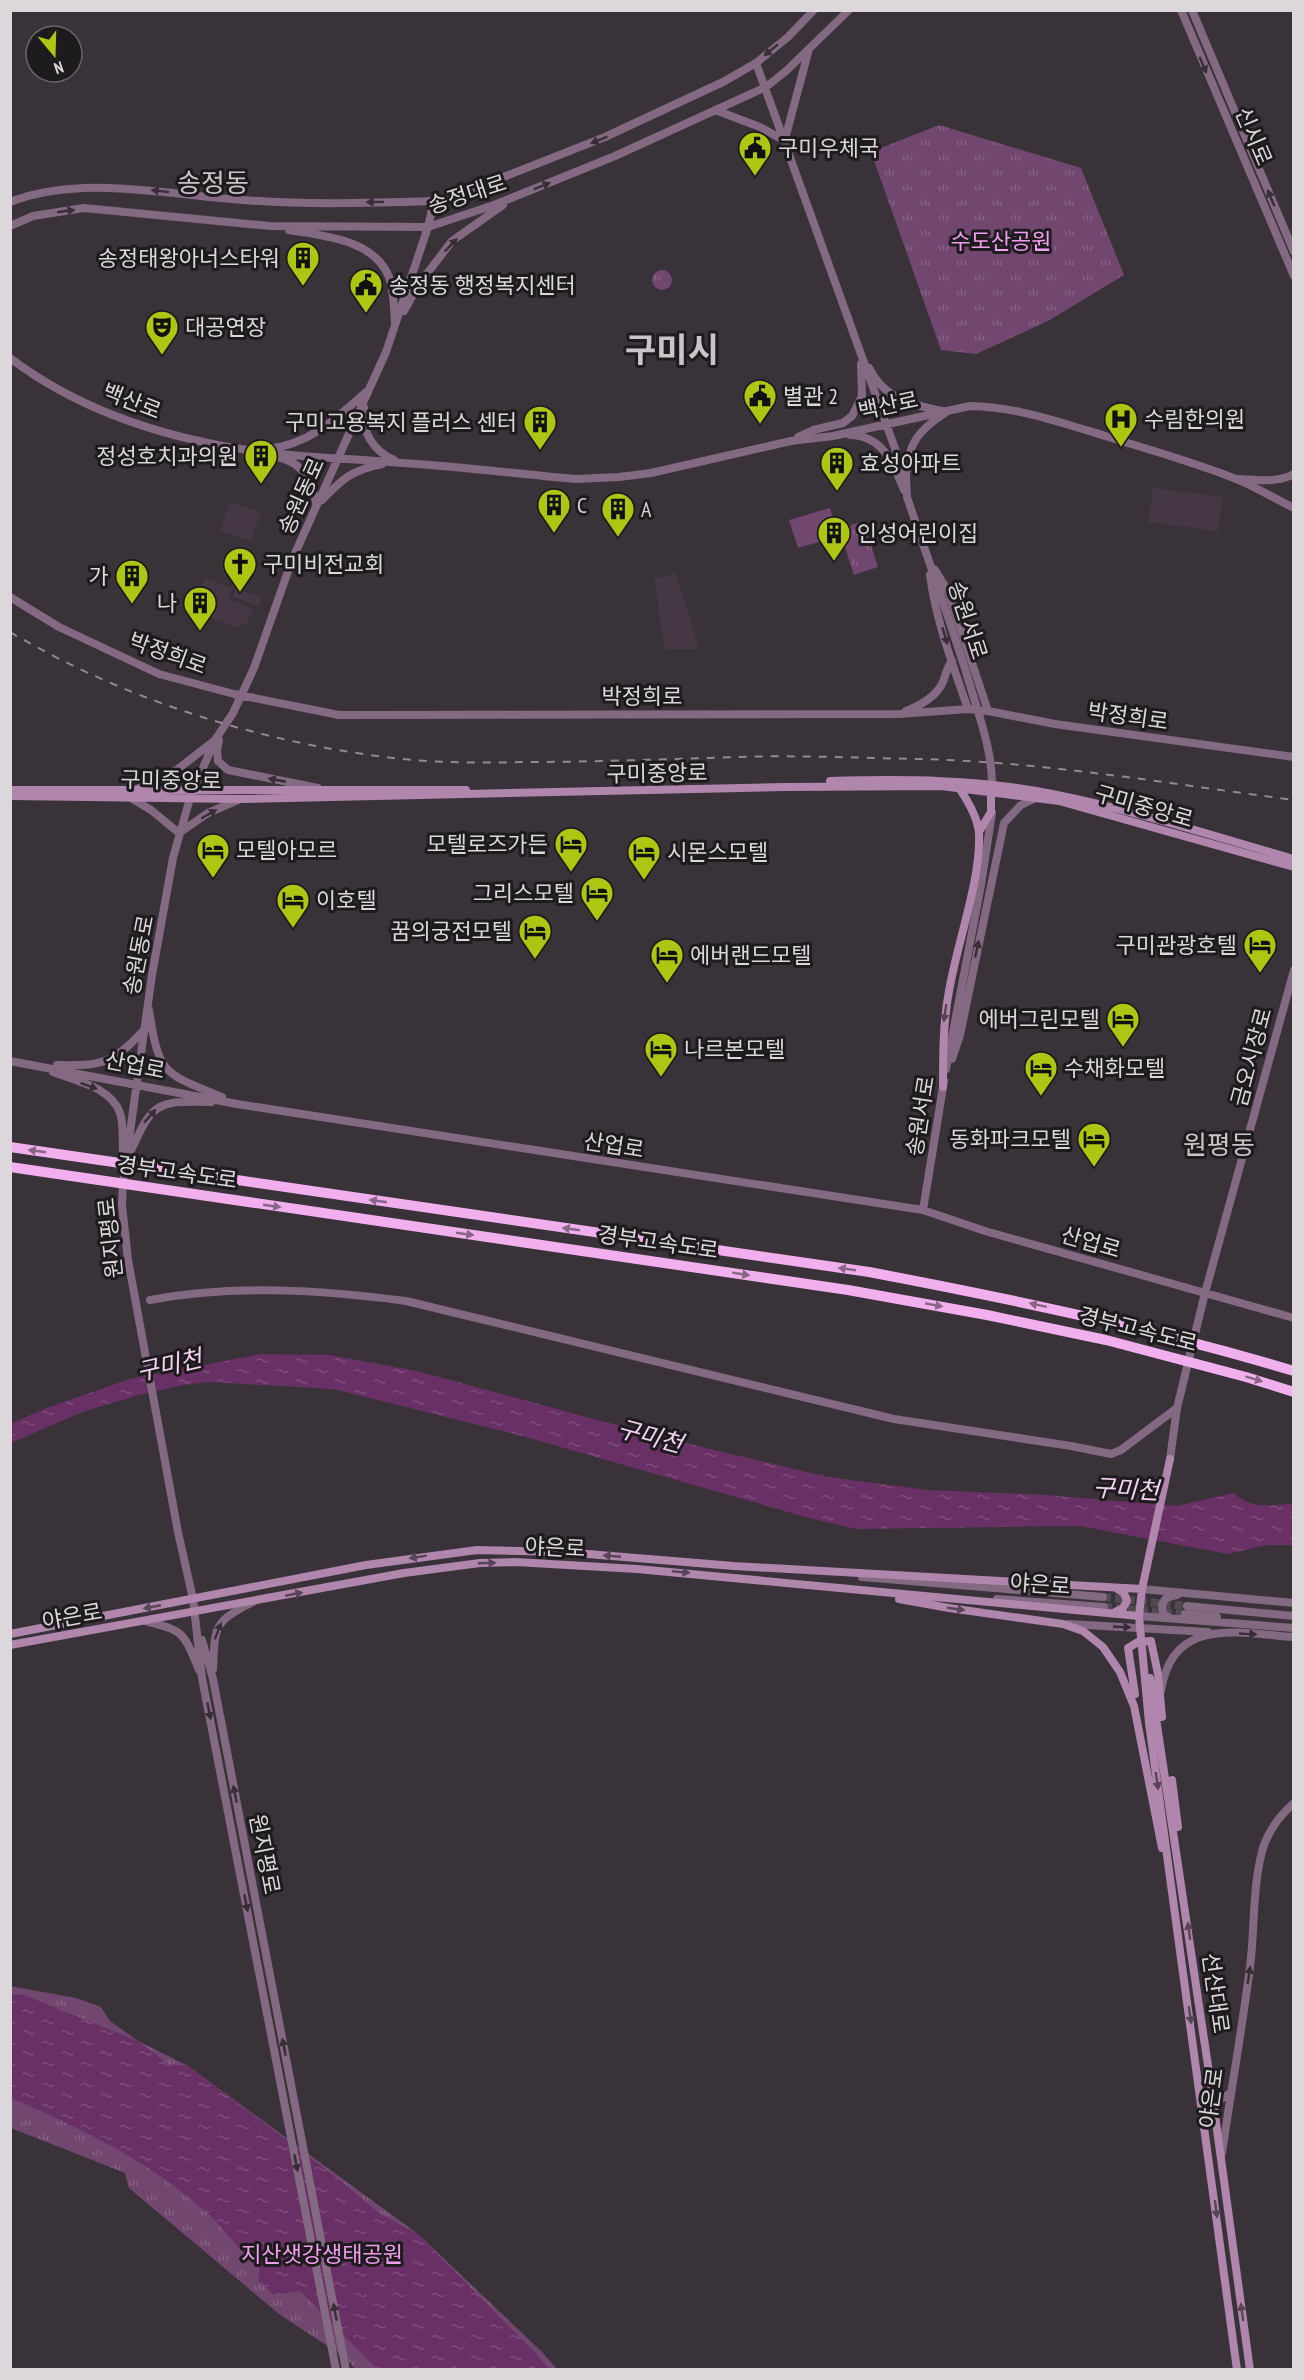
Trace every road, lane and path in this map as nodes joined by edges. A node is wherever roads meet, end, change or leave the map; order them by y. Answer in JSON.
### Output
{"nodes":[{"id":1,"x":814,"y":10,"type":"edge"},
{"id":2,"x":849,"y":10,"type":"edge"},
{"id":3,"x":1181,"y":10,"type":"edge"},
{"id":4,"x":1192,"y":10,"type":"edge"},
{"id":5,"x":810,"y":49,"type":"junction"},
{"id":6,"x":756,"y":63,"type":"junction"},
{"id":7,"x":766,"y":87,"type":"junction"},
{"id":8,"x":715,"y":110,"type":"junction"},
{"id":9,"x":785,"y":141,"type":"junction"},
{"id":10,"x":512,"y":198,"type":"junction"},
{"id":11,"x":434,"y":201,"type":"junction"},
{"id":12,"x":10,"y":202,"type":"edge"},
{"id":13,"x":10,"y":226,"type":"edge"},
{"id":14,"x":270,"y":226,"type":"junction"},
{"id":15,"x":428,"y":227,"type":"junction"},
{"id":16,"x":1293,"y":252,"type":"edge"},
{"id":17,"x":1293,"y":276,"type":"edge"},
{"id":18,"x":395,"y":328,"type":"junction"},
{"id":19,"x":859,"y":348,"type":"junction"},
{"id":20,"x":10,"y":358,"type":"edge"},
{"id":21,"x":369,"y":389,"type":"junction"},
{"id":22,"x":948,"y":411,"type":"junction"},
{"id":23,"x":886,"y":424,"type":"junction"},
{"id":24,"x":833,"y":436,"type":"junction"},
{"id":25,"x":791,"y":441,"type":"junction"},
{"id":26,"x":252,"y":451,"type":"junction"},
{"id":27,"x":338,"y":459,"type":"junction"},
{"id":28,"x":405,"y":463,"type":"junction"},
{"id":29,"x":1293,"y":474,"type":"edge"},
{"id":30,"x":1234,"y":478,"type":"junction"},
{"id":31,"x":906,"y":479,"type":"junction"},
{"id":32,"x":907,"y":497,"type":"junction"},
{"id":33,"x":317,"y":506,"type":"junction"},
{"id":34,"x":1293,"y":508,"type":"edge"},
{"id":35,"x":928,"y":559,"type":"junction"},
{"id":36,"x":10,"y":597,"type":"edge"},
{"id":37,"x":952,"y":661,"type":"junction"},
{"id":38,"x":968,"y":709,"type":"junction"},
{"id":39,"x":988,"y":711,"type":"junction"},
{"id":40,"x":233,"y":713,"type":"junction"},
{"id":41,"x":899,"y":714,"type":"junction"},
{"id":42,"x":215,"y":740,"type":"junction"},
{"id":43,"x":1293,"y":757,"type":"edge"},
{"id":44,"x":959,"y":788,"type":"junction"},
{"id":45,"x":991,"y":788,"type":"junction"},
{"id":46,"x":10,"y":790,"type":"edge"},
{"id":47,"x":334,"y":790,"type":"junction"},
{"id":48,"x":133,"y":794,"type":"junction"},
{"id":49,"x":191,"y":794,"type":"junction"},
{"id":50,"x":10,"y":796,"type":"edge"},
{"id":51,"x":1036,"y":798,"type":"junction"},
{"id":52,"x":241,"y":799,"type":"junction"},
{"id":53,"x":991,"y":812,"type":"junction"},
{"id":54,"x":1003,"y":828,"type":"junction"},
{"id":55,"x":979,"y":832,"type":"junction"},
{"id":56,"x":179,"y":833,"type":"junction"},
{"id":57,"x":1293,"y":859,"type":"edge"},
{"id":58,"x":1293,"y":867,"type":"edge"},
{"id":59,"x":1293,"y":970,"type":"edge"},
{"id":60,"x":147,"y":1003,"type":"junction"},
{"id":61,"x":143,"y":1031,"type":"junction"},
{"id":62,"x":10,"y":1061,"type":"edge"},
{"id":63,"x":35,"y":1065,"type":"junction"},
{"id":64,"x":138,"y":1084,"type":"junction"},
{"id":65,"x":943,"y":1087,"type":"junction"},
{"id":66,"x":237,"y":1104,"type":"junction"},
{"id":67,"x":10,"y":1147,"type":"edge"},
{"id":68,"x":10,"y":1167,"type":"edge"},
{"id":69,"x":124,"y":1167,"type":"junction"},
{"id":70,"x":923,"y":1210,"type":"junction"},
{"id":71,"x":1205,"y":1293,"type":"junction"},
{"id":72,"x":150,"y":1300,"type":"dead end"},
{"id":73,"x":1293,"y":1318,"type":"edge"},
{"id":74,"x":1293,"y":1371,"type":"edge"},
{"id":75,"x":1293,"y":1392,"type":"edge"},
{"id":76,"x":1177,"y":1408,"type":"junction"},
{"id":77,"x":1170,"y":1459,"type":"joint"},
{"id":78,"x":734,"y":1566,"type":"junction"},
{"id":79,"x":790,"y":1582,"type":"junction"},
{"id":80,"x":1115,"y":1587,"type":"junction"},
{"id":81,"x":1142,"y":1589,"type":"junction"},
{"id":82,"x":857,"y":1591,"type":"junction"},
{"id":83,"x":1190,"y":1594,"type":"junction"},
{"id":84,"x":1103,"y":1597,"type":"tunnel mouth"},
{"id":85,"x":193,"y":1599,"type":"junction"},
{"id":86,"x":255,"y":1601,"type":"junction"},
{"id":87,"x":1293,"y":1603,"type":"edge"},
{"id":88,"x":1106,"y":1610,"type":"junction"},
{"id":89,"x":195,"y":1612,"type":"junction"},
{"id":90,"x":1293,"y":1616,"type":"edge"},
{"id":91,"x":1170,"y":1619,"type":"junction"},
{"id":92,"x":1140,"y":1620,"type":"junction"},
{"id":93,"x":145,"y":1621,"type":"junction"},
{"id":94,"x":1063,"y":1623,"type":"junction"},
{"id":95,"x":1293,"y":1626,"type":"edge"},
{"id":96,"x":1221,"y":1632,"type":"junction"},
{"id":97,"x":10,"y":1634,"type":"edge"},
{"id":98,"x":1293,"y":1637,"type":"edge"},
{"id":99,"x":10,"y":1646,"type":"edge"},
{"id":100,"x":202,"y":1678,"type":"junction"},
{"id":101,"x":213,"y":1680,"type":"junction"},
{"id":102,"x":1161,"y":1693,"type":"junction"},
{"id":103,"x":1154,"y":1722,"type":"junction"},
{"id":104,"x":1140,"y":1733,"type":"junction"},
{"id":105,"x":1293,"y":1803,"type":"edge"},
{"id":106,"x":1179,"y":1863,"type":"junction"},
{"id":107,"x":1174,"y":1899,"type":"junction"},
{"id":108,"x":1229,"y":2094,"type":"junction"},
{"id":109,"x":1214,"y":2103,"type":"junction"},
{"id":110,"x":1202,"y":2106,"type":"junction"},
{"id":111,"x":1221,"y":2158,"type":"junction"},
{"id":112,"x":336,"y":2370,"type":"edge"},
{"id":113,"x":346,"y":2370,"type":"edge"},
{"id":114,"x":1237,"y":2370,"type":"edge"},
{"id":115,"x":1250,"y":2370,"type":"edge"}],
"edges":[{"from":1,"to":6,"type":"street","name":"송정대로","one_way":true},
{"from":2,"to":5,"type":"street","name":"송정대로"},
{"from":3,"to":17,"type":"street","name":"신시로","one_way":true},
{"from":16,"to":4,"type":"street","name":"신시로","one_way":true},
{"from":5,"to":7,"type":"street","name":"송정대로"},
{"from":5,"to":9,"type":"street"},
{"from":6,"to":7,"type":"street","name":"송원서로"},
{"from":6,"to":11,"type":"street","name":"송정대로","one_way":true},
{"from":7,"to":8,"type":"street","name":"송정대로"},
{"from":7,"to":9,"type":"street","name":"송원서로"},
{"from":8,"to":9,"type":"street"},
{"from":10,"to":8,"type":"street","name":"송정대로","one_way":true},
{"from":9,"to":19,"type":"street","name":"송원서로"},
{"from":10,"to":15,"type":"street","name":"송정대로"},
{"from":18,"to":10,"type":"street","one_way":true},
{"from":11,"to":12,"type":"street","name":"송정대로","one_way":true},
{"from":11,"to":15,"type":"street","name":"송원동로"},
{"from":13,"to":14,"type":"street","name":"송정대로","one_way":true},
{"from":14,"to":15,"type":"street","name":"송정대로"},
{"from":14,"to":18,"type":"street"},
{"from":15,"to":18,"type":"street","name":"송원동로"},
{"from":18,"to":21,"type":"street","name":"송원동로"},
{"from":19,"to":22,"type":"street"},
{"from":19,"to":23,"type":"street","name":"송원서로"},
{"from":19,"to":25,"type":"street"},
{"from":20,"to":26,"type":"street","name":"백산로"},
{"from":21,"to":26,"type":"street","name":"백산로"},
{"from":21,"to":27,"type":"street","name":"송원동로"},
{"from":21,"to":28,"type":"street","name":"백산로"},
{"from":22,"to":23,"type":"street","name":"백산로"},
{"from":22,"to":30,"type":"street","name":"백산로"},
{"from":22,"to":31,"type":"street"},
{"from":23,"to":24,"type":"street","name":"백산로"},
{"from":23,"to":31,"type":"street","name":"송원서로"},
{"from":24,"to":25,"type":"street","name":"백산로"},
{"from":24,"to":32,"type":"street"},
{"from":25,"to":28,"type":"street","name":"백산로"},
{"from":26,"to":27,"type":"street","name":"백산로"},
{"from":26,"to":33,"type":"street","name":"백산로"},
{"from":27,"to":28,"type":"street","name":"백산로"},
{"from":27,"to":33,"type":"street","name":"송원동로"},
{"from":28,"to":33,"type":"street","name":"백산로"},
{"from":29,"to":30,"type":"street"},
{"from":30,"to":34,"type":"street","name":"백산로"},
{"from":31,"to":32,"type":"street","name":"송원서로"},
{"from":32,"to":35,"type":"street","name":"송원서로"},
{"from":33,"to":40,"type":"street","name":"송원동로"},
{"from":35,"to":37,"type":"street","one_way":true},
{"from":35,"to":39,"type":"street"},
{"from":35,"to":65,"type":"street","name":"송원서로"},
{"from":36,"to":41,"type":"street","name":"박정희로"},
{"from":37,"to":38,"type":"street"},
{"from":37,"to":41,"type":"street"},
{"from":38,"to":39,"type":"street","name":"박정희로"},
{"from":38,"to":41,"type":"street","name":"박정희로"},
{"from":39,"to":43,"type":"street","name":"박정희로"},
{"from":40,"to":42,"type":"street","name":"송원동로"},
{"from":47,"to":40,"type":"street","one_way":true},
{"from":42,"to":48,"type":"street"},
{"from":42,"to":49,"type":"street","name":"송원동로"},
{"from":44,"to":45,"type":"main road","name":"구미중앙로"},
{"from":44,"to":52,"type":"main road","name":"구미중앙로"},
{"from":44,"to":55,"type":"main road"},
{"from":45,"to":47,"type":"main road","name":"구미중앙로"},
{"from":45,"to":51,"type":"main road","name":"구미중앙로"},
{"from":45,"to":53,"type":"main road"},
{"from":45,"to":57,"type":"main road","name":"구미중앙로"},
{"from":46,"to":48,"type":"main road","name":"구미중앙로"},
{"from":47,"to":49,"type":"main road","name":"구미중앙로"},
{"from":48,"to":49,"type":"main road","name":"구미중앙로"},
{"from":48,"to":50,"type":"main road","name":"구미중앙로"},
{"from":48,"to":56,"type":"street"},
{"from":49,"to":52,"type":"main road","name":"구미중앙로"},
{"from":49,"to":56,"type":"street","name":"송원동로"},
{"from":51,"to":54,"type":"street"},
{"from":51,"to":58,"type":"main road","name":"구미중앙로"},
{"from":56,"to":52,"type":"street","one_way":true},
{"from":53,"to":54,"type":"street"},
{"from":53,"to":55,"type":"main road"},
{"from":65,"to":54,"type":"street","one_way":true},
{"from":55,"to":65,"type":"main road","one_way":true},
{"from":56,"to":60,"type":"street","name":"송원동로"},
{"from":59,"to":71,"type":"street","name":"금오시장로"},
{"from":60,"to":61,"type":"street","name":"송원동로"},
{"from":60,"to":66,"type":"street"},
{"from":61,"to":63,"type":"street"},
{"from":61,"to":64,"type":"street","name":"송원동로"},
{"from":62,"to":63,"type":"street","name":"산업로"},
{"from":63,"to":64,"type":"street","name":"산업로"},
{"from":63,"to":69,"type":"street","one_way":true},
{"from":64,"to":66,"type":"street","name":"산업로"},
{"from":64,"to":69,"type":"street","name":"원지평로"},
{"from":65,"to":70,"type":"street","name":"송원서로"},
{"from":69,"to":66,"type":"street","one_way":true},
{"from":66,"to":70,"type":"street","name":"산업로"},
{"from":74,"to":67,"type":"highway","name":"경부고속도로","one_way":true},
{"from":68,"to":75,"type":"highway","name":"경부고속도로","one_way":true},
{"from":69,"to":85,"type":"street","name":"원지평로"},
{"from":70,"to":71,"type":"street","name":"산업로"},
{"from":71,"to":73,"type":"street","name":"산업로"},
{"from":71,"to":76,"type":"street"},
{"from":72,"to":76,"type":"street"},
{"from":76,"to":77,"type":"street"},
{"from":77,"to":81,"type":"main road"},
{"from":78,"to":80,"type":"main road"},
{"from":78,"to":84,"type":"street","name":"야은로"},
{"from":78,"to":85,"type":"main road","name":"야은로","one_way":true},
{"from":79,"to":82,"type":"main road"},
{"from":86,"to":79,"type":"main road","name":"야은로","one_way":true},
{"from":79,"to":88,"type":"street","name":"야은로"},
{"from":80,"to":81,"type":"main road"},
{"from":80,"to":88,"type":"main road"},
{"from":81,"to":83,"type":"street"},
{"from":81,"to":92,"type":"main road"},
{"from":82,"to":88,"type":"main road"},
{"from":82,"to":94,"type":"main road","one_way":true},
{"from":83,"to":87,"type":"street"},
{"from":83,"to":91,"type":"street"},
{"from":85,"to":89,"type":"street","name":"원지평로"},
{"from":85,"to":97,"type":"main road","name":"야은로","one_way":true},
{"from":86,"to":89,"type":"main road","name":"야은로"},
{"from":101,"to":86,"type":"street","one_way":true},
{"from":88,"to":92,"type":"main road"},
{"from":89,"to":93,"type":"main road","name":"야은로"},
{"from":89,"to":100,"type":"street","name":"원지평로"},
{"from":89,"to":101,"type":"street","name":"원지평로"},
{"from":90,"to":95,"type":"street"},
{"from":91,"to":92,"type":"street"},
{"from":91,"to":95,"type":"street"},
{"from":92,"to":103,"type":"main road","name":"선산대로"},
{"from":93,"to":99,"type":"main road","name":"야은로"},
{"from":93,"to":100,"type":"street"},
{"from":94,"to":96,"type":"street","one_way":true},
{"from":94,"to":104,"type":"main road"},
{"from":96,"to":98,"type":"street","one_way":true},
{"from":96,"to":102,"type":"street"},
{"from":100,"to":112,"type":"street","name":"원지평로","one_way":true},
{"from":113,"to":101,"type":"street","name":"원지평로","one_way":true},
{"from":102,"to":104,"type":"main road"},
{"from":102,"to":106,"type":"main road"},
{"from":103,"to":106,"type":"main road","name":"선산대로"},
{"from":103,"to":107,"type":"main road","name":"선산대로","one_way":true},
{"from":104,"to":107,"type":"main road"},
{"from":108,"to":105,"type":"street","name":"야은로","one_way":true},
{"from":109,"to":106,"type":"main road","name":"선산대로","one_way":true},
{"from":107,"to":110,"type":"main road","name":"선산대로","one_way":true},
{"from":108,"to":109,"type":"street"},
{"from":108,"to":111,"type":"street","name":"야은로"},
{"from":109,"to":110,"type":"street"},
{"from":109,"to":111,"type":"main road","name":"선산대로"},
{"from":110,"to":114,"type":"main road","name":"선산대로","one_way":true},
{"from":115,"to":111,"type":"main road","name":"선산대로","one_way":true}]}
